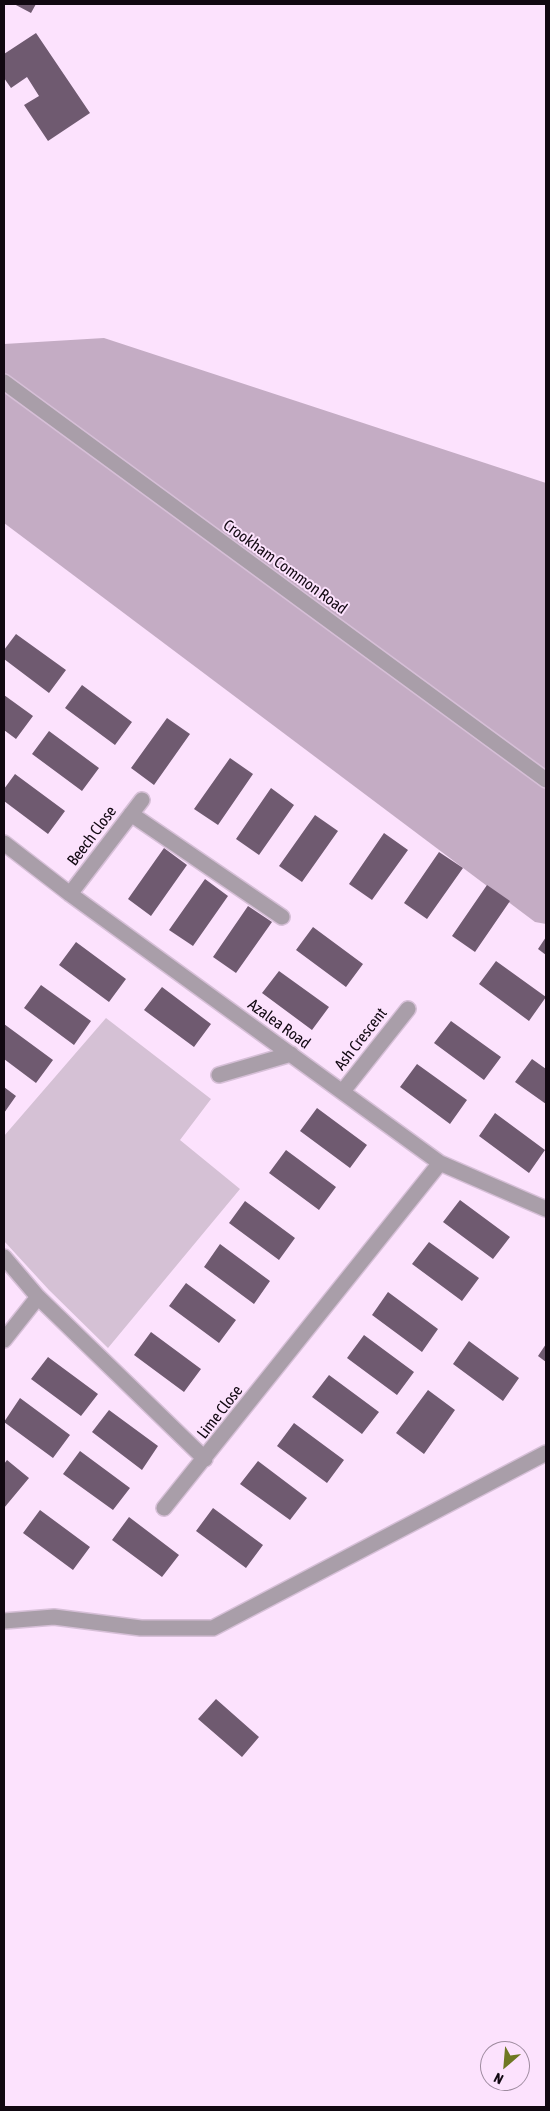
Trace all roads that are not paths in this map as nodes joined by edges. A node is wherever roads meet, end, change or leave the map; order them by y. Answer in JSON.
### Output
{"nodes":[{"id":1,"x":4,"y":382,"type":"edge"},
{"id":2,"x":546,"y":780,"type":"edge"},
{"id":3,"x":142,"y":800,"type":"dead end"},
{"id":4,"x":131,"y":814,"type":"junction"},
{"id":5,"x":4,"y":843,"type":"edge"},
{"id":6,"x":70,"y":894,"type":"junction"},
{"id":7,"x":282,"y":917,"type":"dead end"},
{"id":8,"x":408,"y":1009,"type":"dead end"},
{"id":9,"x":291,"y":1054,"type":"junction"},
{"id":10,"x":219,"y":1075,"type":"dead end"},
{"id":11,"x":343,"y":1091,"type":"junction"},
{"id":12,"x":440,"y":1163,"type":"junction"},
{"id":13,"x":546,"y":1210,"type":"edge"},
{"id":14,"x":4,"y":1257,"type":"edge"},
{"id":15,"x":38,"y":1297,"type":"junction"},
{"id":16,"x":4,"y":1340,"type":"edge"},
{"id":17,"x":546,"y":1453,"type":"edge"},
{"id":18,"x":205,"y":1459,"type":"junction"},
{"id":19,"x":164,"y":1508,"type":"dead end"},
{"id":20,"x":4,"y":1621,"type":"edge"}],
"edges":[{"from":1,"to":2,"type":"street","name":"Crookham Common Road"},
{"from":3,"to":4,"type":"street","name":"Beech Close"},
{"from":4,"to":6,"type":"street","name":"Beech Close"},
{"from":4,"to":7,"type":"street"},
{"from":5,"to":6,"type":"street","name":"Azalea Road"},
{"from":6,"to":9,"type":"street","name":"Azalea Road"},
{"from":8,"to":11,"type":"street","name":"Ash Crescent"},
{"from":9,"to":10,"type":"street"},
{"from":9,"to":11,"type":"street","name":"Azalea Road"},
{"from":11,"to":12,"type":"street","name":"Azalea Road"},
{"from":12,"to":13,"type":"street","name":"Azalea Road"},
{"from":12,"to":18,"type":"street","name":"Lime Close"},
{"from":14,"to":15,"type":"street","name":"Lime Close"},
{"from":15,"to":16,"type":"street"},
{"from":15,"to":18,"type":"street","name":"Lime Close"},
{"from":17,"to":20,"type":"street"},
{"from":18,"to":19,"type":"street"}]}
